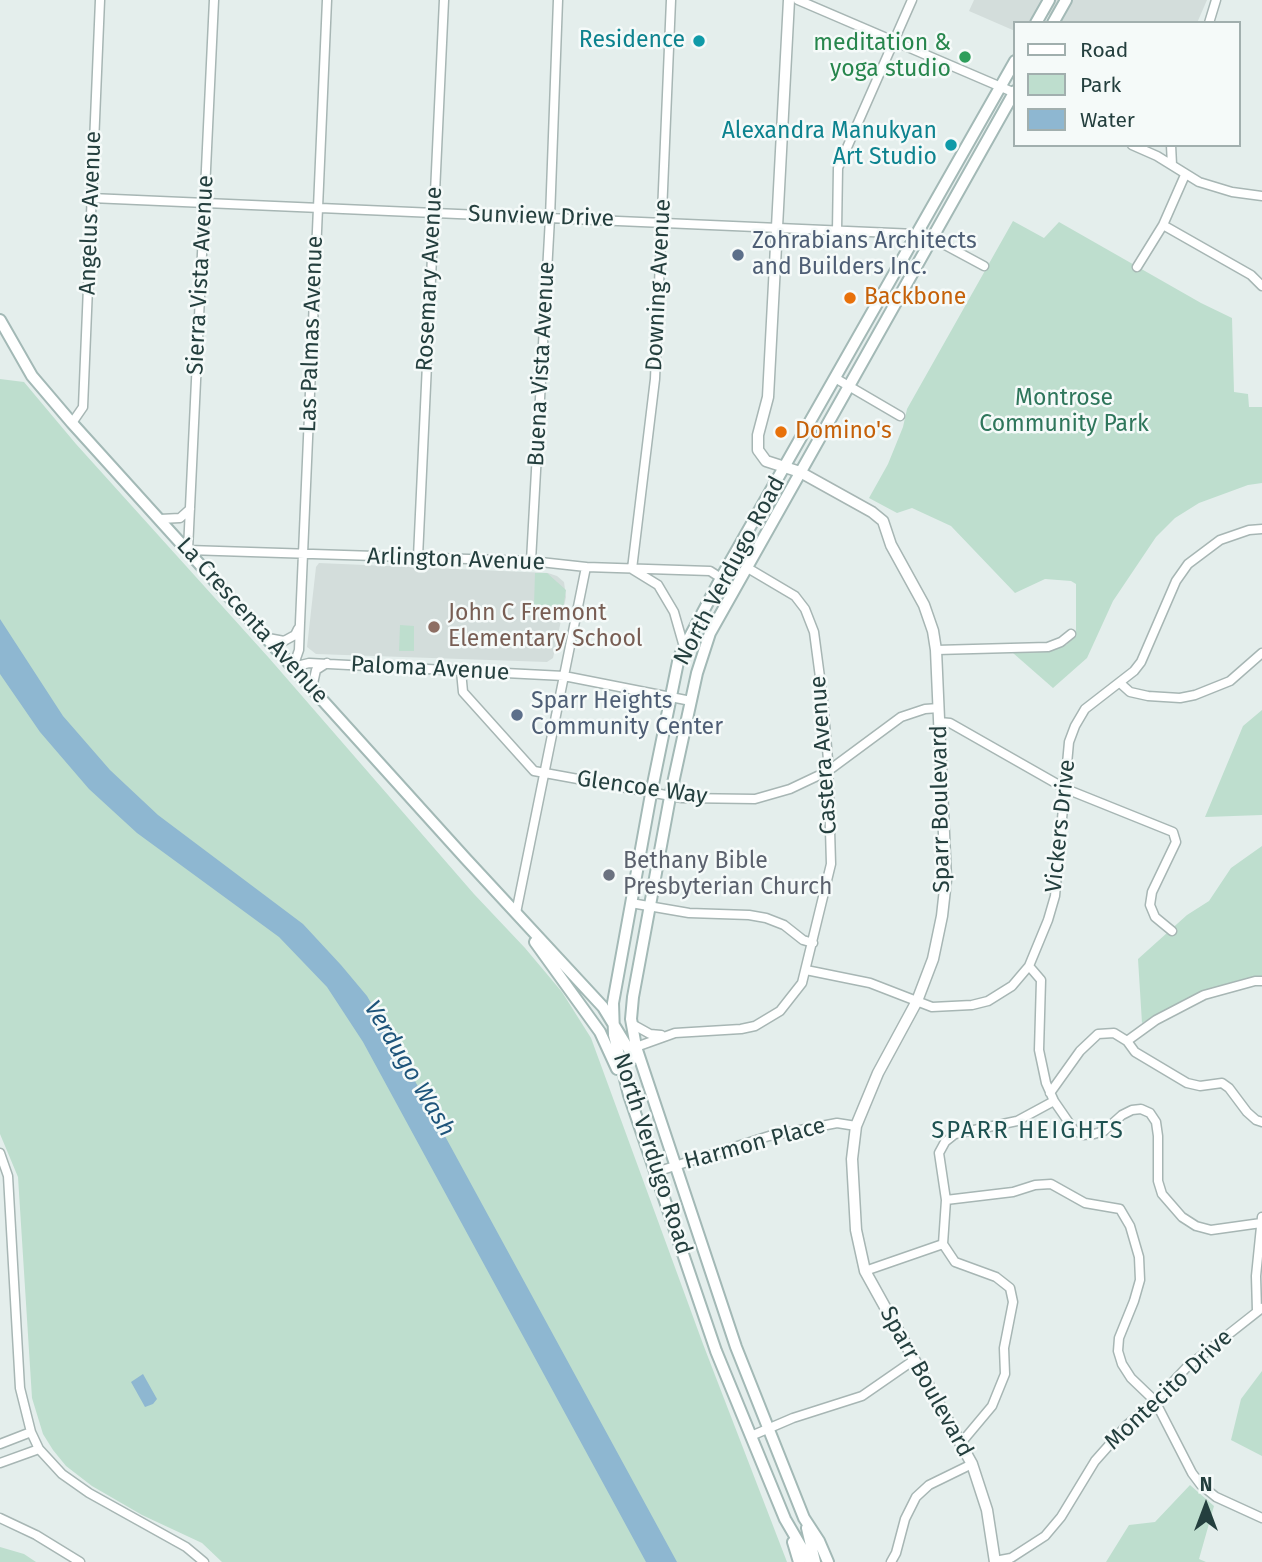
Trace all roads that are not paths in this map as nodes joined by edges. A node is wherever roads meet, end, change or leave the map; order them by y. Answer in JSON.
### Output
{"nodes":[{"id":1,"x":100,"y":0,"type":"edge"},
{"id":2,"x":214,"y":0,"type":"edge"},
{"id":3,"x":327,"y":0,"type":"edge"},
{"id":4,"x":444,"y":0,"type":"edge"},
{"id":5,"x":558,"y":0,"type":"edge"},
{"id":6,"x":671,"y":0,"type":"edge"},
{"id":7,"x":789,"y":0,"type":"edge"},
{"id":8,"x":798,"y":0,"type":"edge"},
{"id":9,"x":912,"y":0,"type":"edge"},
{"id":10,"x":1049,"y":0,"type":"edge"},
{"id":11,"x":1066,"y":0,"type":"edge"},
{"id":12,"x":1216,"y":0,"type":"edge"},
{"id":13,"x":1037,"y":21,"type":"edge"},
{"id":14,"x":1054,"y":21,"type":"edge"},
{"id":15,"x":1210,"y":21,"type":"edge"},
{"id":16,"x":894,"y":41,"type":"junction"},
{"id":17,"x":1014,"y":63,"type":"edge"},
{"id":18,"x":999,"y":86,"type":"junction"},
{"id":19,"x":1014,"y":93,"type":"edge"},
{"id":20,"x":1014,"y":95,"type":"edge"},
{"id":21,"x":1136,"y":147,"type":"edge"},
{"id":22,"x":1171,"y":147,"type":"edge"},
{"id":23,"x":1172,"y":165,"type":"junction"},
{"id":24,"x":1185,"y":175,"type":"junction"},
{"id":25,"x":1262,"y":196,"type":"edge"},
{"id":26,"x":91,"y":198,"type":"junction"},
{"id":27,"x":205,"y":202,"type":"junction"},
{"id":28,"x":318,"y":208,"type":"junction"},
{"id":29,"x":433,"y":213,"type":"junction"},
{"id":30,"x":550,"y":218,"type":"junction"},
{"id":31,"x":661,"y":222,"type":"junction"},
{"id":32,"x":1163,"y":225,"type":"junction"},
{"id":33,"x":778,"y":229,"type":"junction"},
{"id":34,"x":837,"y":231,"type":"junction"},
{"id":35,"x":916,"y":234,"type":"junction"},
{"id":36,"x":932,"y":239,"type":"junction"},
{"id":37,"x":984,"y":266,"type":"dead end"},
{"id":38,"x":1136,"y":267,"type":"dead end"},
{"id":39,"x":1262,"y":286,"type":"edge"},
{"id":40,"x":0,"y":320,"type":"edge"},
{"id":41,"x":835,"y":377,"type":"junction"},
{"id":42,"x":848,"y":386,"type":"junction"},
{"id":43,"x":900,"y":416,"type":"dead end"},
{"id":44,"x":72,"y":423,"type":"junction"},
{"id":45,"x":784,"y":468,"type":"junction"},
{"id":46,"x":800,"y":472,"type":"junction"},
{"id":47,"x":190,"y":506,"type":"junction"},
{"id":48,"x":160,"y":519,"type":"junction"},
{"id":49,"x":1262,"y":529,"type":"edge"},
{"id":50,"x":188,"y":550,"type":"junction"},
{"id":51,"x":221,"y":552,"type":"junction"},
{"id":52,"x":303,"y":555,"type":"junction"},
{"id":53,"x":418,"y":557,"type":"junction"},
{"id":54,"x":531,"y":561,"type":"junction"},
{"id":55,"x":586,"y":567,"type":"junction"},
{"id":56,"x":746,"y":567,"type":"junction"},
{"id":57,"x":632,"y":569,"type":"junction"},
{"id":58,"x":207,"y":571,"type":"junction"},
{"id":59,"x":722,"y":578,"type":"junction"},
{"id":60,"x":300,"y":623,"type":"junction"},
{"id":61,"x":1071,"y":634,"type":"dead end"},
{"id":62,"x":266,"y":637,"type":"junction"},
{"id":63,"x":684,"y":648,"type":"junction"},
{"id":64,"x":936,"y":650,"type":"junction"},
{"id":65,"x":1262,"y":653,"type":"edge"},
{"id":66,"x":327,"y":663,"type":"junction"},
{"id":67,"x":293,"y":667,"type":"junction"},
{"id":68,"x":461,"y":671,"type":"junction"},
{"id":69,"x":564,"y":676,"type":"junction"},
{"id":70,"x":1120,"y":683,"type":"junction"},
{"id":71,"x":312,"y":688,"type":"junction"},
{"id":72,"x":670,"y":697,"type":"junction"},
{"id":73,"x":691,"y":701,"type":"junction"},
{"id":74,"x":939,"y":708,"type":"junction"},
{"id":75,"x":939,"y":722,"type":"junction"},
{"id":76,"x":828,"y":771,"type":"junction"},
{"id":77,"x":544,"y":773,"type":"junction"},
{"id":78,"x":1066,"y":789,"type":"junction"},
{"id":79,"x":651,"y":794,"type":"junction"},
{"id":80,"x":670,"y":797,"type":"junction"},
{"id":81,"x":631,"y":904,"type":"junction"},
{"id":82,"x":650,"y":907,"type":"junction"},
{"id":83,"x":516,"y":913,"type":"junction"},
{"id":84,"x":1172,"y":931,"type":"dead end"},
{"id":85,"x":813,"y":943,"type":"junction"},
{"id":86,"x":1029,"y":966,"type":"junction"},
{"id":87,"x":806,"y":970,"type":"junction"},
{"id":88,"x":1262,"y":981,"type":"edge"},
{"id":89,"x":917,"y":1001,"type":"junction"},
{"id":90,"x":612,"y":1021,"type":"junction"},
{"id":91,"x":632,"y":1024,"type":"junction"},
{"id":92,"x":664,"y":1035,"type":"junction"},
{"id":93,"x":1127,"y":1041,"type":"junction"},
{"id":94,"x":636,"y":1047,"type":"junction"},
{"id":95,"x":651,"y":1092,"type":"junction"},
{"id":96,"x":629,"y":1095,"type":"junction"},
{"id":97,"x":1052,"y":1097,"type":"junction"},
{"id":98,"x":1262,"y":1122,"type":"edge"},
{"id":99,"x":856,"y":1126,"type":"junction"},
{"id":100,"x":0,"y":1153,"type":"edge"},
{"id":101,"x":674,"y":1166,"type":"junction"},
{"id":102,"x":656,"y":1172,"type":"junction"},
{"id":103,"x":946,"y":1200,"type":"junction"},
{"id":104,"x":1261,"y":1220,"type":"edge"},
{"id":105,"x":943,"y":1244,"type":"junction"},
{"id":106,"x":865,"y":1271,"type":"junction"},
{"id":107,"x":1259,"y":1310,"type":"edge"},
{"id":108,"x":914,"y":1360,"type":"junction"},
{"id":109,"x":1155,"y":1401,"type":"junction"},
{"id":110,"x":769,"y":1429,"type":"junction"},
{"id":111,"x":31,"y":1432,"type":"junction"},
{"id":112,"x":751,"y":1436,"type":"junction"},
{"id":113,"x":961,"y":1443,"type":"junction"},
{"id":114,"x":0,"y":1444,"type":"edge"},
{"id":115,"x":39,"y":1448,"type":"junction"},
{"id":116,"x":0,"y":1462,"type":"edge"},
{"id":117,"x":972,"y":1464,"type":"junction"},
{"id":118,"x":0,"y":1518,"type":"edge"},
{"id":119,"x":804,"y":1518,"type":"junction"},
{"id":120,"x":1262,"y":1518,"type":"edge"},
{"id":121,"x":785,"y":1519,"type":"junction"},
{"id":122,"x":80,"y":1562,"type":"edge"},
{"id":123,"x":204,"y":1562,"type":"edge"},
{"id":124,"x":799,"y":1562,"type":"edge"},
{"id":125,"x":812,"y":1562,"type":"edge"},
{"id":126,"x":828,"y":1562,"type":"edge"},
{"id":127,"x":891,"y":1562,"type":"edge"},
{"id":128,"x":995,"y":1562,"type":"edge"}],
"edges":[{"from":1,"to":26,"type":"street","name":"Angelus Avenue"},
{"from":2,"to":27,"type":"street","name":"Sierra Vista Avenue"},
{"from":3,"to":28,"type":"street","name":"Las Palmas Avenue"},
{"from":4,"to":29,"type":"street","name":"Rosemary Avenue"},
{"from":5,"to":30,"type":"street","name":"Buena Vista Avenue"},
{"from":6,"to":31,"type":"street","name":"Downing Avenue"},
{"from":7,"to":33,"type":"street"},
{"from":8,"to":16,"type":"street"},
{"from":9,"to":16,"type":"street"},
{"from":10,"to":13,"type":"main road"},
{"from":11,"to":14,"type":"main road"},
{"from":12,"to":15,"type":"street"},
{"from":16,"to":18,"type":"street"},
{"from":16,"to":34,"type":"street"},
{"from":17,"to":18,"type":"main road","name":"North Verdugo Road"},
{"from":18,"to":19,"type":"street"},
{"from":18,"to":35,"type":"main road","name":"North Verdugo Road"},
{"from":20,"to":36,"type":"main road","name":"North Verdugo Road"},
{"from":21,"to":23,"type":"street"},
{"from":22,"to":23,"type":"street"},
{"from":23,"to":24,"type":"street"},
{"from":24,"to":25,"type":"street"},
{"from":24,"to":32,"type":"street"},
{"from":26,"to":27,"type":"street","name":"Sunview Drive"},
{"from":26,"to":44,"type":"street","name":"Angelus Avenue"},
{"from":27,"to":28,"type":"street","name":"Sunview Drive"},
{"from":27,"to":47,"type":"street","name":"Sierra Vista Avenue"},
{"from":28,"to":29,"type":"street","name":"Sunview Drive"},
{"from":28,"to":52,"type":"street","name":"Las Palmas Avenue"},
{"from":29,"to":30,"type":"street","name":"Sunview Drive"},
{"from":29,"to":53,"type":"street","name":"Rosemary Avenue"},
{"from":30,"to":31,"type":"street","name":"Sunview Drive"},
{"from":30,"to":54,"type":"street","name":"Buena Vista Avenue"},
{"from":31,"to":33,"type":"street","name":"Sunview Drive"},
{"from":31,"to":57,"type":"street","name":"Downing Avenue"},
{"from":32,"to":38,"type":"street"},
{"from":32,"to":39,"type":"street"},
{"from":33,"to":34,"type":"street","name":"Sunview Drive"},
{"from":33,"to":45,"type":"street"},
{"from":34,"to":35,"type":"street","name":"Sunview Drive"},
{"from":35,"to":36,"type":"street","name":"Sunview Drive"},
{"from":35,"to":41,"type":"main road","name":"North Verdugo Road"},
{"from":36,"to":37,"type":"street","name":"Sunview Drive"},
{"from":36,"to":42,"type":"main road","name":"North Verdugo Road"},
{"from":40,"to":44,"type":"main road","name":"La Crescenta Avenue"},
{"from":41,"to":42,"type":"street"},
{"from":41,"to":45,"type":"main road","name":"North Verdugo Road"},
{"from":42,"to":43,"type":"street"},
{"from":42,"to":46,"type":"main road","name":"North Verdugo Road"},
{"from":44,"to":48,"type":"main road","name":"La Crescenta Avenue"},
{"from":45,"to":46,"type":"street"},
{"from":45,"to":59,"type":"main road","name":"North Verdugo Road"},
{"from":46,"to":56,"type":"main road","name":"North Verdugo Road"},
{"from":46,"to":64,"type":"street","name":"Sparr Boulevard"},
{"from":47,"to":48,"type":"street"},
{"from":47,"to":50,"type":"street","name":"Sierra Vista Avenue"},
{"from":48,"to":50,"type":"main road","name":"La Crescenta Avenue"},
{"from":49,"to":70,"type":"street","name":"Vickers Drive"},
{"from":50,"to":51,"type":"street","name":"Arlington Avenue"},
{"from":50,"to":58,"type":"main road","name":"La Crescenta Avenue"},
{"from":51,"to":52,"type":"street","name":"Arlington Avenue"},
{"from":51,"to":58,"type":"street"},
{"from":52,"to":53,"type":"street","name":"Arlington Avenue"},
{"from":52,"to":60,"type":"street","name":"Las Palmas Avenue"},
{"from":53,"to":54,"type":"street","name":"Arlington Avenue"},
{"from":54,"to":55,"type":"street","name":"Arlington Avenue"},
{"from":55,"to":57,"type":"street","name":"Arlington Avenue"},
{"from":55,"to":69,"type":"street"},
{"from":56,"to":73,"type":"main road","name":"North Verdugo Road"},
{"from":56,"to":76,"type":"street","name":"Castera Avenue"},
{"from":57,"to":59,"type":"street","name":"Arlington Avenue"},
{"from":57,"to":63,"type":"street"},
{"from":58,"to":62,"type":"main road","name":"La Crescenta Avenue"},
{"from":59,"to":63,"type":"main road","name":"North Verdugo Road"},
{"from":60,"to":62,"type":"street"},
{"from":60,"to":67,"type":"street","name":"Las Palmas Avenue"},
{"from":61,"to":64,"type":"street"},
{"from":62,"to":67,"type":"main road","name":"La Crescenta Avenue"},
{"from":63,"to":72,"type":"main road","name":"North Verdugo Road"},
{"from":64,"to":74,"type":"street","name":"Sparr Boulevard"},
{"from":65,"to":70,"type":"street"},
{"from":66,"to":67,"type":"street","name":"Paloma Avenue"},
{"from":66,"to":68,"type":"street","name":"Paloma Avenue"},
{"from":66,"to":71,"type":"street"},
{"from":67,"to":71,"type":"main road","name":"La Crescenta Avenue"},
{"from":68,"to":69,"type":"street","name":"Paloma Avenue"},
{"from":68,"to":77,"type":"street","name":"Glencoe Way"},
{"from":69,"to":72,"type":"street","name":"Paloma Avenue"},
{"from":69,"to":77,"type":"street"},
{"from":70,"to":78,"type":"street","name":"Vickers Drive"},
{"from":71,"to":83,"type":"main road","name":"La Crescenta Avenue"},
{"from":72,"to":73,"type":"street","name":"Paloma Avenue"},
{"from":72,"to":79,"type":"main road","name":"North Verdugo Road"},
{"from":73,"to":80,"type":"main road","name":"North Verdugo Road"},
{"from":74,"to":75,"type":"street","name":"Sparr Boulevard"},
{"from":74,"to":76,"type":"street","name":"Glencoe Way"},
{"from":75,"to":78,"type":"street"},
{"from":75,"to":89,"type":"street","name":"Sparr Boulevard"},
{"from":76,"to":80,"type":"street","name":"Glencoe Way"},
{"from":76,"to":85,"type":"street","name":"Castera Avenue"},
{"from":77,"to":79,"type":"street","name":"Glencoe Way"},
{"from":77,"to":83,"type":"street"},
{"from":78,"to":84,"type":"street"},
{"from":78,"to":86,"type":"street","name":"Vickers Drive"},
{"from":79,"to":80,"type":"street","name":"Glencoe Way"},
{"from":79,"to":81,"type":"main road","name":"North Verdugo Road"},
{"from":80,"to":82,"type":"main road","name":"North Verdugo Road"},
{"from":81,"to":82,"type":"street"},
{"from":81,"to":90,"type":"main road","name":"North Verdugo Road"},
{"from":82,"to":85,"type":"street"},
{"from":82,"to":91,"type":"main road","name":"North Verdugo Road"},
{"from":83,"to":90,"type":"main road","name":"La Crescenta Avenue"},
{"from":83,"to":96,"type":"main road","name":"La Crescenta Avenue"},
{"from":85,"to":87,"type":"street","name":"Castera Avenue"},
{"from":86,"to":89,"type":"street","name":"Vickers Drive"},
{"from":86,"to":97,"type":"street"},
{"from":87,"to":89,"type":"street","name":"Vickers Drive"},
{"from":87,"to":92,"type":"street","name":"Castera Avenue"},
{"from":88,"to":93,"type":"street"},
{"from":89,"to":99,"type":"street","name":"Sparr Boulevard"},
{"from":90,"to":95,"type":"main road","name":"La Crescenta Avenue"},
{"from":90,"to":96,"type":"main road","name":"North Verdugo Road"},
{"from":91,"to":92,"type":"street","name":"Castera Avenue"},
{"from":91,"to":94,"type":"main road","name":"North Verdugo Road"},
{"from":92,"to":94,"type":"street","name":"Castera Avenue"},
{"from":93,"to":97,"type":"street"},
{"from":93,"to":98,"type":"street"},
{"from":94,"to":95,"type":"main road","name":"North Verdugo Road"},
{"from":95,"to":101,"type":"main road","name":"North Verdugo Road"},
{"from":96,"to":102,"type":"main road","name":"North Verdugo Road"},
{"from":97,"to":103,"type":"street"},
{"from":97,"to":104,"type":"street"},
{"from":99,"to":101,"type":"street","name":"Harmon Place"},
{"from":99,"to":106,"type":"street","name":"Sparr Boulevard"},
{"from":100,"to":111,"type":"street"},
{"from":101,"to":102,"type":"street","name":"Harmon Place"},
{"from":101,"to":110,"type":"main road","name":"North Verdugo Road"},
{"from":102,"to":112,"type":"main road","name":"North Verdugo Road"},
{"from":103,"to":105,"type":"street"},
{"from":103,"to":109,"type":"street"},
{"from":104,"to":107,"type":"street"},
{"from":105,"to":106,"type":"street"},
{"from":105,"to":113,"type":"street"},
{"from":106,"to":108,"type":"street","name":"Sparr Boulevard"},
{"from":107,"to":109,"type":"street","name":"Montecito Drive"},
{"from":108,"to":110,"type":"street"},
{"from":108,"to":113,"type":"street","name":"Sparr Boulevard"},
{"from":109,"to":120,"type":"street"},
{"from":109,"to":128,"type":"street","name":"Montecito Drive"},
{"from":110,"to":112,"type":"street"},
{"from":110,"to":119,"type":"main road","name":"North Verdugo Road"},
{"from":111,"to":114,"type":"street"},
{"from":111,"to":115,"type":"street"},
{"from":112,"to":121,"type":"main road","name":"North Verdugo Road"},
{"from":113,"to":117,"type":"street","name":"Sparr Boulevard"},
{"from":115,"to":116,"type":"street"},
{"from":115,"to":123,"type":"street"},
{"from":117,"to":127,"type":"street"},
{"from":117,"to":128,"type":"street","name":"Sparr Boulevard"},
{"from":118,"to":122,"type":"street"},
{"from":119,"to":125,"type":"main road"},
{"from":119,"to":126,"type":"main road","name":"North Verdugo Road"},
{"from":121,"to":124,"type":"main road"},
{"from":121,"to":125,"type":"main road","name":"North Verdugo Road"}]}
